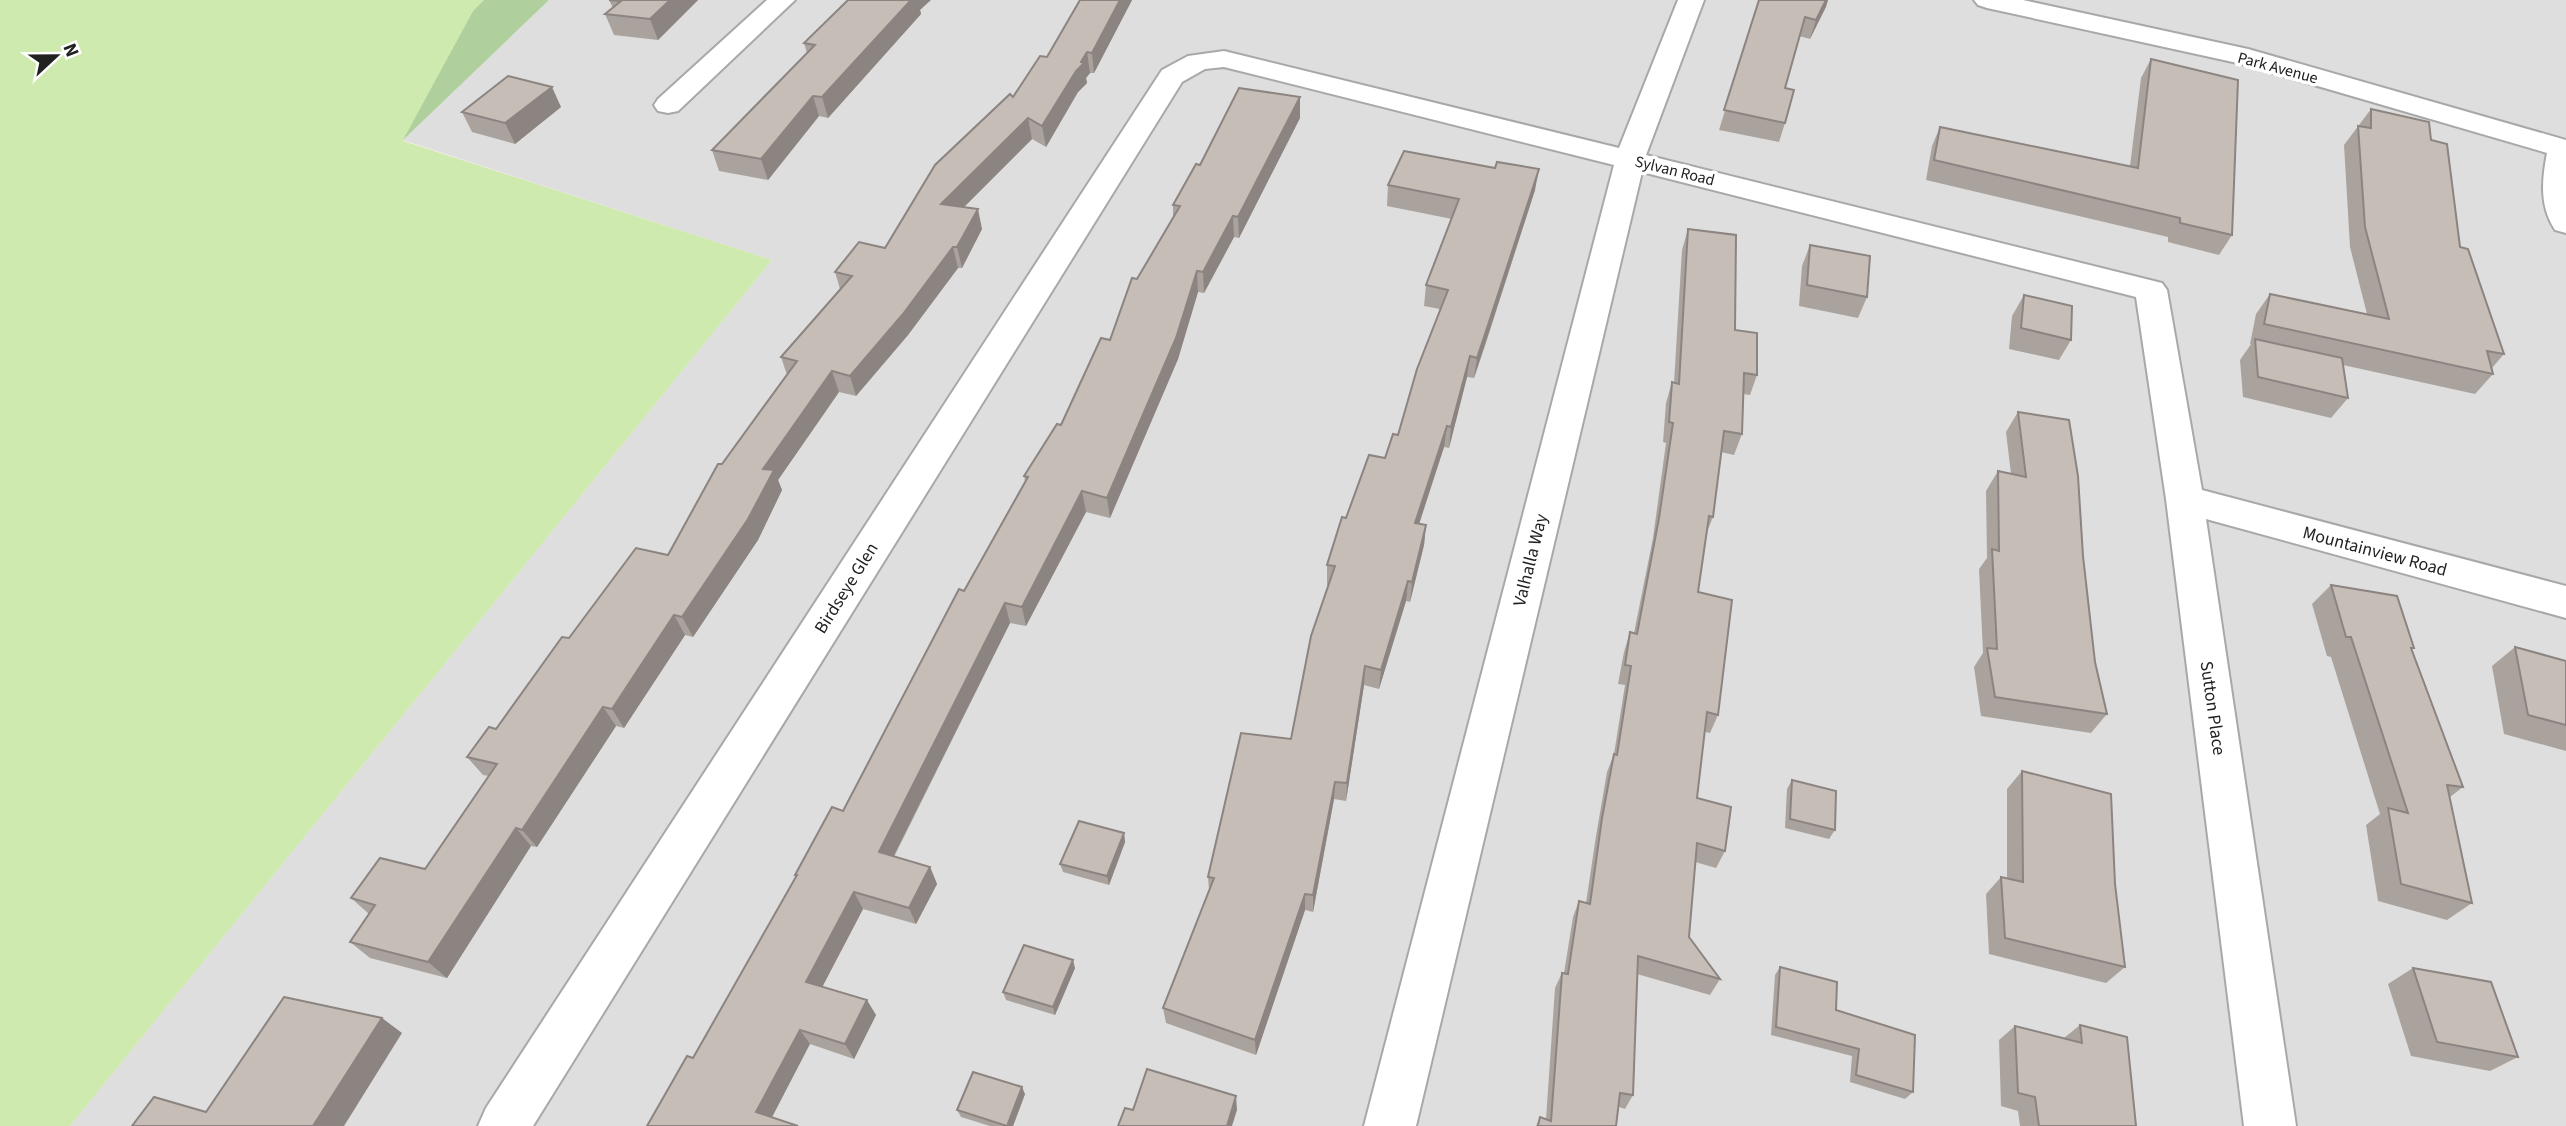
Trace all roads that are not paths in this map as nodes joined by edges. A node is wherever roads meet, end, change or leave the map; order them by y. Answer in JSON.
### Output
{"nodes":[{"id":1,"x":782,"y":0,"type":"edge"},
{"id":2,"x":1690,"y":0,"type":"edge"},
{"id":3,"x":1987,"y":0,"type":"edge"},
{"id":4,"x":1198,"y":62,"type":"joint"},
{"id":5,"x":667,"y":105,"type":"dead end"},
{"id":6,"x":2564,"y":148,"type":"edge"},
{"id":7,"x":1630,"y":159,"type":"junction"},
{"id":8,"x":2566,"y":223,"type":"edge"},
{"id":9,"x":2151,"y":290,"type":"joint"},
{"id":10,"x":2185,"y":499,"type":"junction"},
{"id":11,"x":2566,"y":602,"type":"edge"},
{"id":12,"x":504,"y":1126,"type":"edge"},
{"id":13,"x":1390,"y":1126,"type":"edge"},
{"id":14,"x":2270,"y":1126,"type":"edge"}],
"edges":[{"from":1,"to":5,"type":"street"},
{"from":2,"to":7,"type":"street","name":"Valhalla Way"},
{"from":3,"to":6,"type":"street","name":"Park Avenue"},
{"from":4,"to":7,"type":"street","name":"Sylvan Road"},
{"from":4,"to":12,"type":"street","name":"Birdseye Glen"},
{"from":6,"to":8,"type":"street"},
{"from":7,"to":9,"type":"street","name":"Sylvan Road"},
{"from":7,"to":13,"type":"street","name":"Valhalla Way"},
{"from":9,"to":10,"type":"street","name":"Sutton Place"},
{"from":10,"to":11,"type":"street","name":"Mountainview Road"},
{"from":10,"to":14,"type":"street","name":"Sutton Place"}]}
